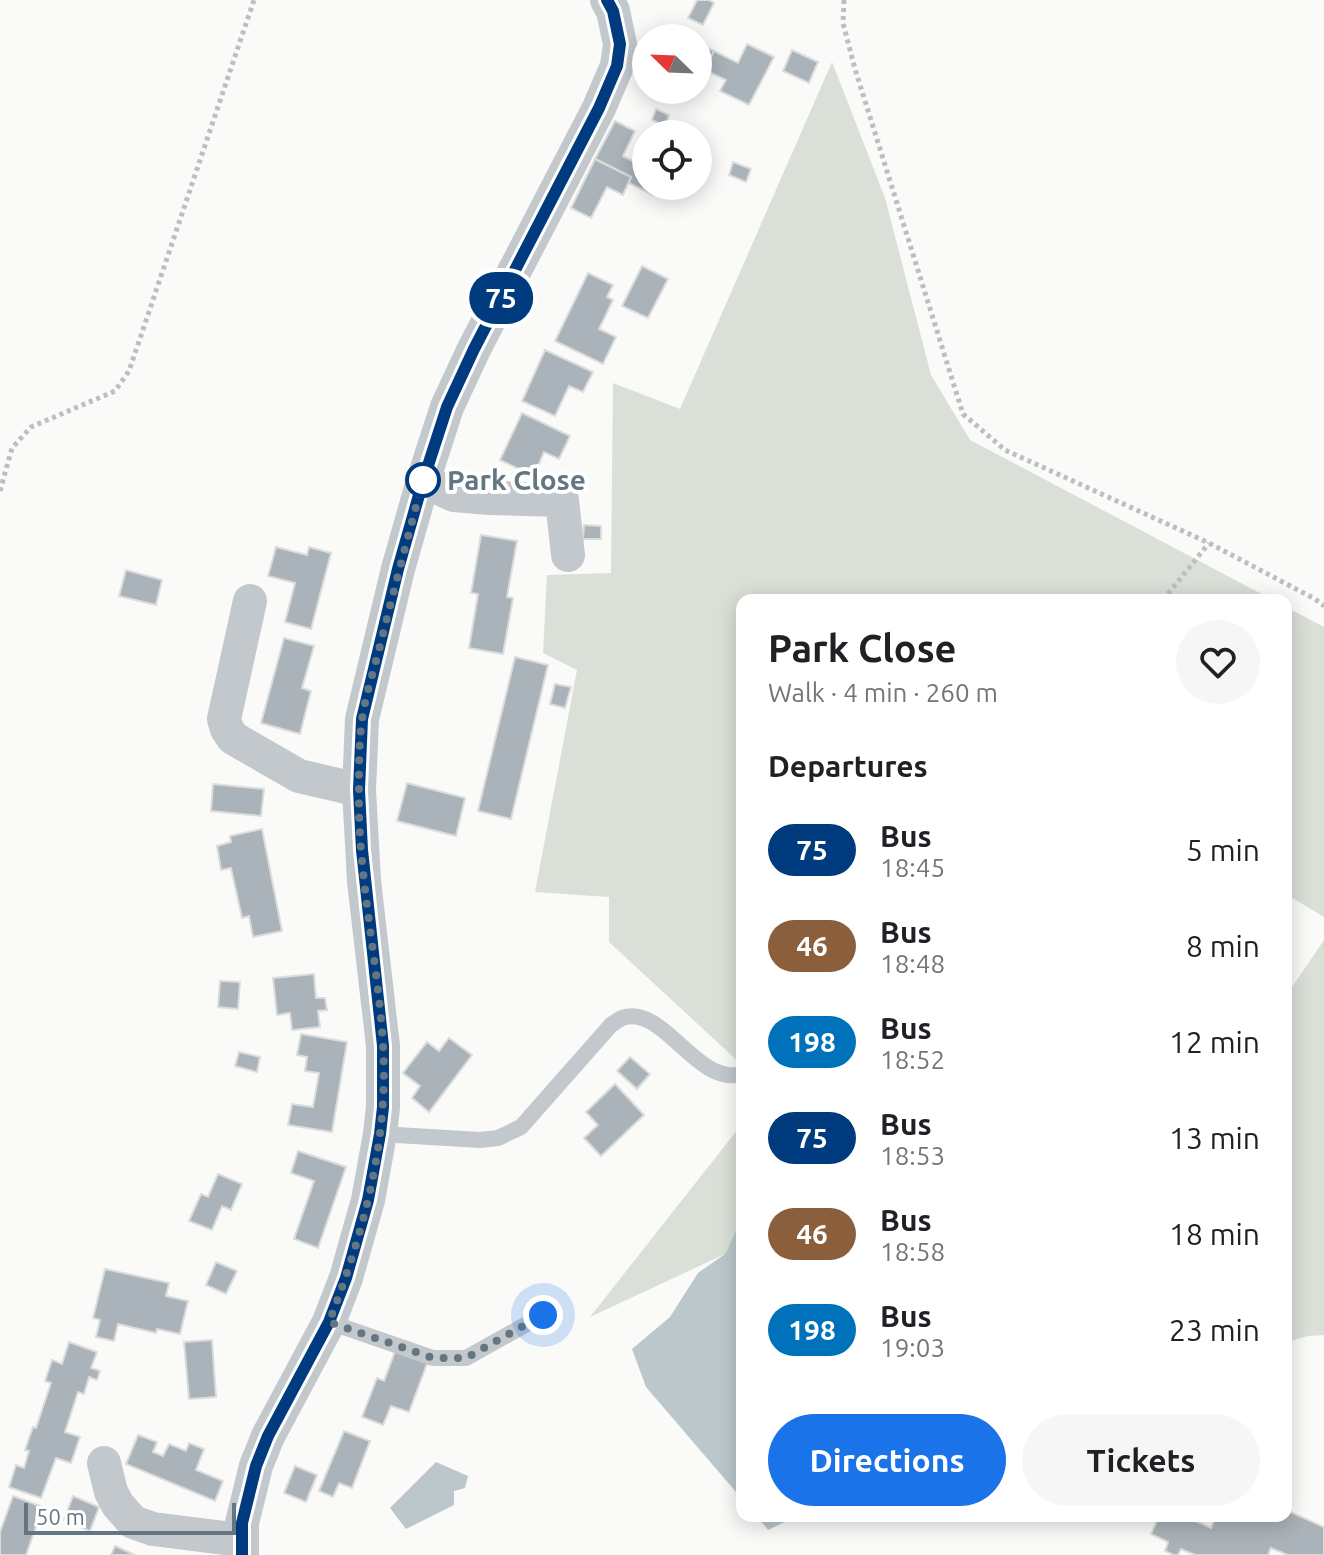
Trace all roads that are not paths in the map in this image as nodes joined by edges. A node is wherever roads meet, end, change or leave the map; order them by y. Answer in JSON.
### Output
{"nodes":[{"id":1,"x":607,"y":0,"type":"edge"},
{"id":2,"x":423,"y":481,"type":"junction"},
{"id":3,"x":568,"y":555,"type":"dead end"},
{"id":4,"x":250,"y":601,"type":"dead end"},
{"id":5,"x":359,"y":790,"type":"junction"},
{"id":6,"x":736,"y":1076,"type":"edge"},
{"id":7,"x":380,"y":1134,"type":"junction"},
{"id":8,"x":543,"y":1315,"type":"dead end"},
{"id":9,"x":329,"y":1322,"type":"junction"},
{"id":10,"x":104,"y":1463,"type":"dead end"},
{"id":11,"x":242,"y":1548,"type":"edge"}],
"edges":[{"from":1,"to":2,"type":"street"},
{"from":2,"to":3,"type":"street"},
{"from":2,"to":5,"type":"street"},
{"from":4,"to":5,"type":"street"},
{"from":5,"to":7,"type":"street"},
{"from":6,"to":7,"type":"lane"},
{"from":7,"to":9,"type":"street"},
{"from":8,"to":9,"type":"lane"},
{"from":9,"to":11,"type":"street"},
{"from":10,"to":11,"type":"street"}]}
